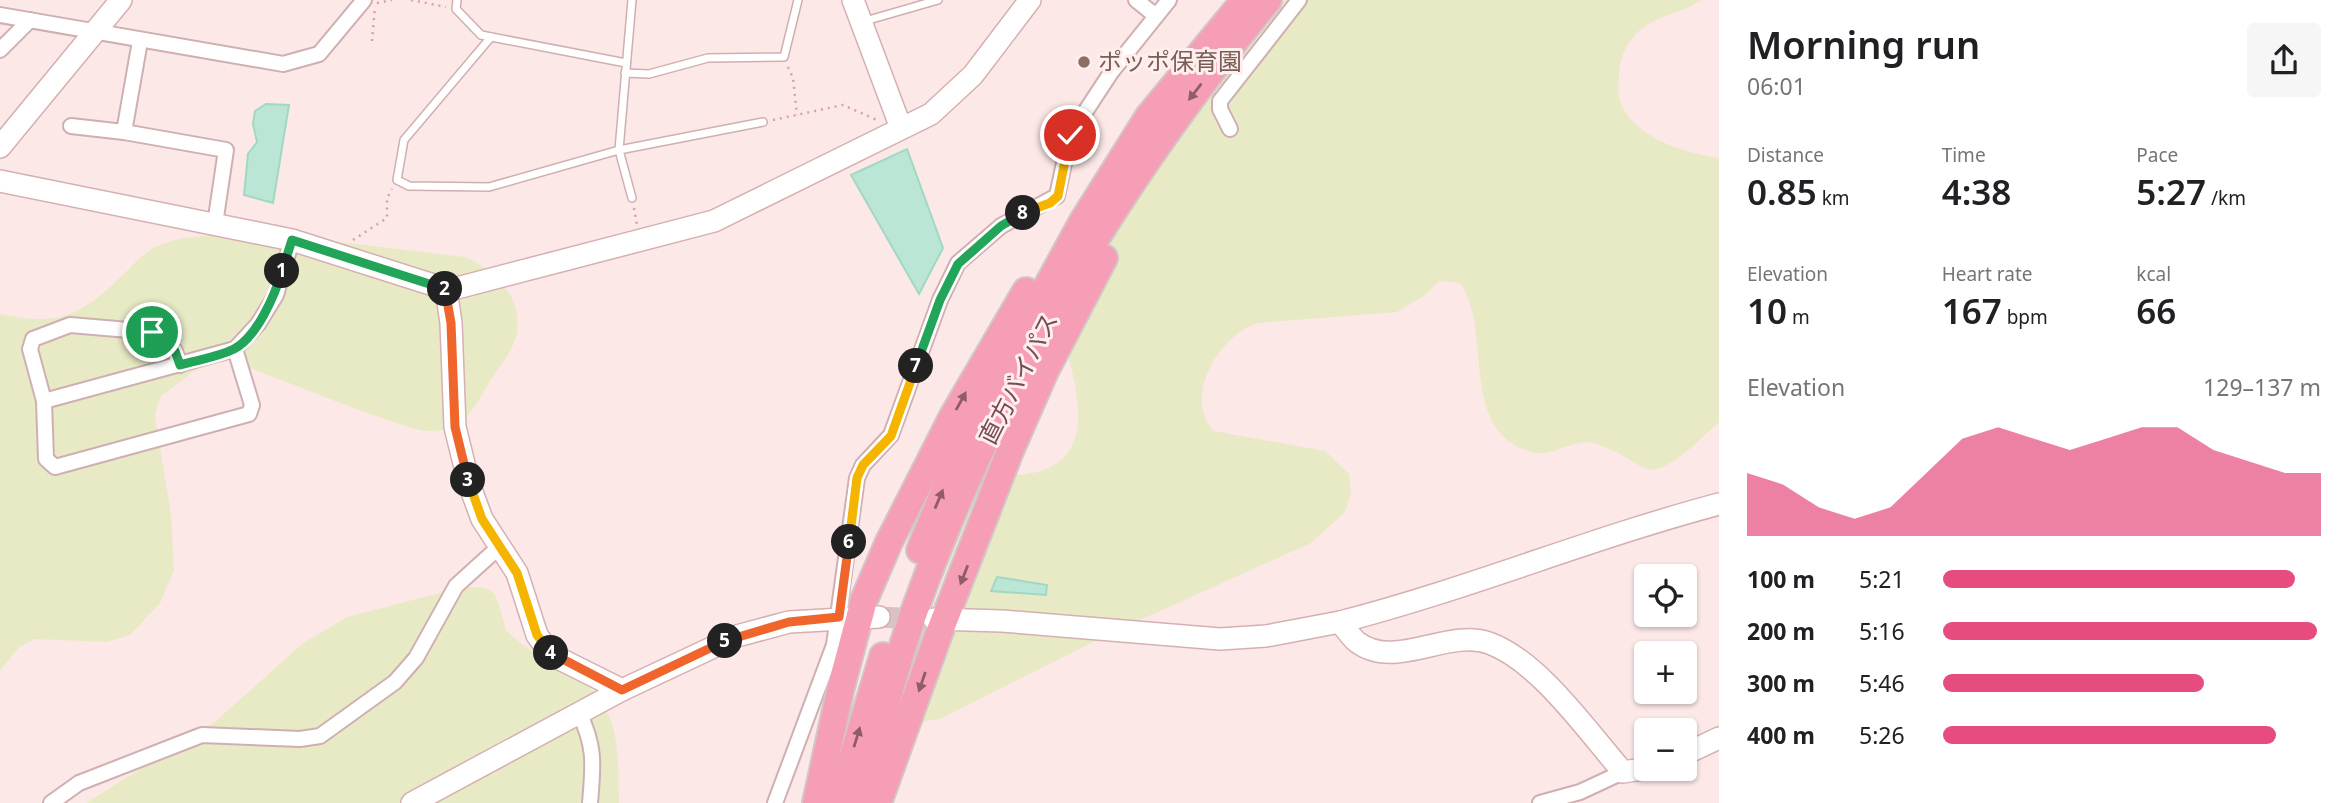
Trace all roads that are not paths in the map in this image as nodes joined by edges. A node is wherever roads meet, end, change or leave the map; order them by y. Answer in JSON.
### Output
{"nodes":[{"id":1,"x":121,"y":0,"type":"edge"},
{"id":2,"x":364,"y":0,"type":"edge"},
{"id":3,"x":632,"y":0,"type":"edge"},
{"id":4,"x":798,"y":0,"type":"edge"},
{"id":5,"x":853,"y":0,"type":"edge"},
{"id":6,"x":939,"y":0,"type":"edge"},
{"id":7,"x":1030,"y":0,"type":"edge"},
{"id":8,"x":1136,"y":0,"type":"edge"},
{"id":9,"x":1168,"y":0,"type":"edge"},
{"id":10,"x":1245,"y":0,"type":"edge"},
{"id":11,"x":1268,"y":0,"type":"edge"},
{"id":12,"x":1299,"y":0,"type":"edge"},
{"id":13,"x":457,"y":4,"type":"edge"},
{"id":14,"x":0,"y":15,"type":"edge"},
{"id":15,"x":1156,"y":16,"type":"junction"},
{"id":16,"x":30,"y":20,"type":"junction"},
{"id":17,"x":861,"y":23,"type":"junction"},
{"id":18,"x":95,"y":31,"type":"junction"},
{"id":19,"x":491,"y":37,"type":"junction"},
{"id":20,"x":140,"y":41,"type":"junction"},
{"id":21,"x":0,"y":50,"type":"edge"},
{"id":22,"x":626,"y":63,"type":"junction"},
{"id":23,"x":625,"y":74,"type":"junction"},
{"id":24,"x":763,"y":122,"type":"road end"},
{"id":25,"x":1156,"y":125,"type":"junction"},
{"id":26,"x":71,"y":126,"type":"dead end"},
{"id":27,"x":894,"y":126,"type":"junction"},
{"id":28,"x":1230,"y":129,"type":"dead end"},
{"id":29,"x":124,"y":132,"type":"junction"},
{"id":30,"x":0,"y":147,"type":"edge"},
{"id":31,"x":618,"y":150,"type":"junction"},
{"id":32,"x":0,"y":181,"type":"edge"},
{"id":33,"x":632,"y":198,"type":"road end"},
{"id":34,"x":215,"y":224,"type":"junction"},
{"id":35,"x":292,"y":240,"type":"junction"},
{"id":36,"x":446,"y":289,"type":"junction"},
{"id":37,"x":235,"y":349,"type":"junction"},
{"id":38,"x":180,"y":365,"type":"junction"},
{"id":39,"x":44,"y":401,"type":"junction"},
{"id":40,"x":1719,"y":504,"type":"edge"},
{"id":41,"x":499,"y":547,"type":"junction"},
{"id":42,"x":859,"y":617,"type":"junction"},
{"id":43,"x":940,"y":619,"type":"junction"},
{"id":44,"x":1340,"y":622,"type":"junction"},
{"id":45,"x":622,"y":690,"type":"junction"},
{"id":46,"x":579,"y":713,"type":"junction"},
{"id":47,"x":1719,"y":738,"type":"edge"},
{"id":48,"x":1697,"y":748,"type":"edge"},
{"id":49,"x":1634,"y":770,"type":"edge"},
{"id":50,"x":1623,"y":772,"type":"junction"},
{"id":51,"x":51,"y":803,"type":"edge"},
{"id":52,"x":412,"y":803,"type":"edge"},
{"id":53,"x":590,"y":803,"type":"edge"},
{"id":54,"x":775,"y":803,"type":"edge"},
{"id":55,"x":816,"y":803,"type":"edge"},
{"id":56,"x":839,"y":803,"type":"edge"},
{"id":57,"x":859,"y":803,"type":"edge"},
{"id":58,"x":878,"y":803,"type":"edge"},
{"id":59,"x":1540,"y":803,"type":"edge"}],
"edges":[{"from":1,"to":18,"type":"street"},
{"from":2,"to":20,"type":"street"},
{"from":3,"to":22,"type":"lane"},
{"from":4,"to":23,"type":"lane"},
{"from":5,"to":17,"type":"street"},
{"from":6,"to":17,"type":"lane"},
{"from":7,"to":27,"type":"street"},
{"from":8,"to":15,"type":"street"},
{"from":9,"to":15,"type":"street"},
{"from":10,"to":25,"type":"highway","name":"直方バイパス"},
{"from":11,"to":25,"type":"highway","name":"直方バイパス","one_way":true},
{"from":12,"to":28,"type":"street"},
{"from":13,"to":19,"type":"lane"},
{"from":14,"to":16,"type":"street"},
{"from":15,"to":42,"type":"street"},
{"from":16,"to":18,"type":"street"},
{"from":16,"to":21,"type":"street"},
{"from":17,"to":27,"type":"street"},
{"from":18,"to":20,"type":"street"},
{"from":18,"to":30,"type":"street"},
{"from":19,"to":22,"type":"lane"},
{"from":19,"to":31,"type":"lane"},
{"from":20,"to":29,"type":"street"},
{"from":22,"to":23,"type":"lane"},
{"from":23,"to":31,"type":"lane"},
{"from":24,"to":31,"type":"lane"},
{"from":42,"to":25,"type":"highway","one_way":true},
{"from":25,"to":43,"type":"highway","one_way":true},
{"from":56,"to":25,"type":"highway","name":"直方バイパス","one_way":true},
{"from":25,"to":57,"type":"highway","name":"直方バイパス"},
{"from":26,"to":29,"type":"street"},
{"from":27,"to":36,"type":"street"},
{"from":29,"to":34,"type":"street"},
{"from":31,"to":33,"type":"lane"},
{"from":32,"to":34,"type":"street"},
{"from":34,"to":35,"type":"street"},
{"from":35,"to":36,"type":"street"},
{"from":35,"to":37,"type":"street"},
{"from":36,"to":41,"type":"street"},
{"from":37,"to":38,"type":"street"},
{"from":37,"to":39,"type":"street"},
{"from":38,"to":39,"type":"street"},
{"from":38,"to":39,"type":"street"},
{"from":40,"to":44,"type":"street"},
{"from":41,"to":45,"type":"street"},
{"from":41,"to":51,"type":"street"},
{"from":42,"to":45,"type":"street"},
{"from":42,"to":54,"type":"street"},
{"from":42,"to":55,"type":"highway"},
{"from":43,"to":44,"type":"street"},
{"from":43,"to":58,"type":"highway","one_way":true},
{"from":44,"to":50,"type":"street"},
{"from":45,"to":46,"type":"street"},
{"from":46,"to":52,"type":"street"},
{"from":46,"to":53,"type":"street"},
{"from":47,"to":48,"type":"street"},
{"from":49,"to":50,"type":"street"},
{"from":50,"to":59,"type":"street"}]}
